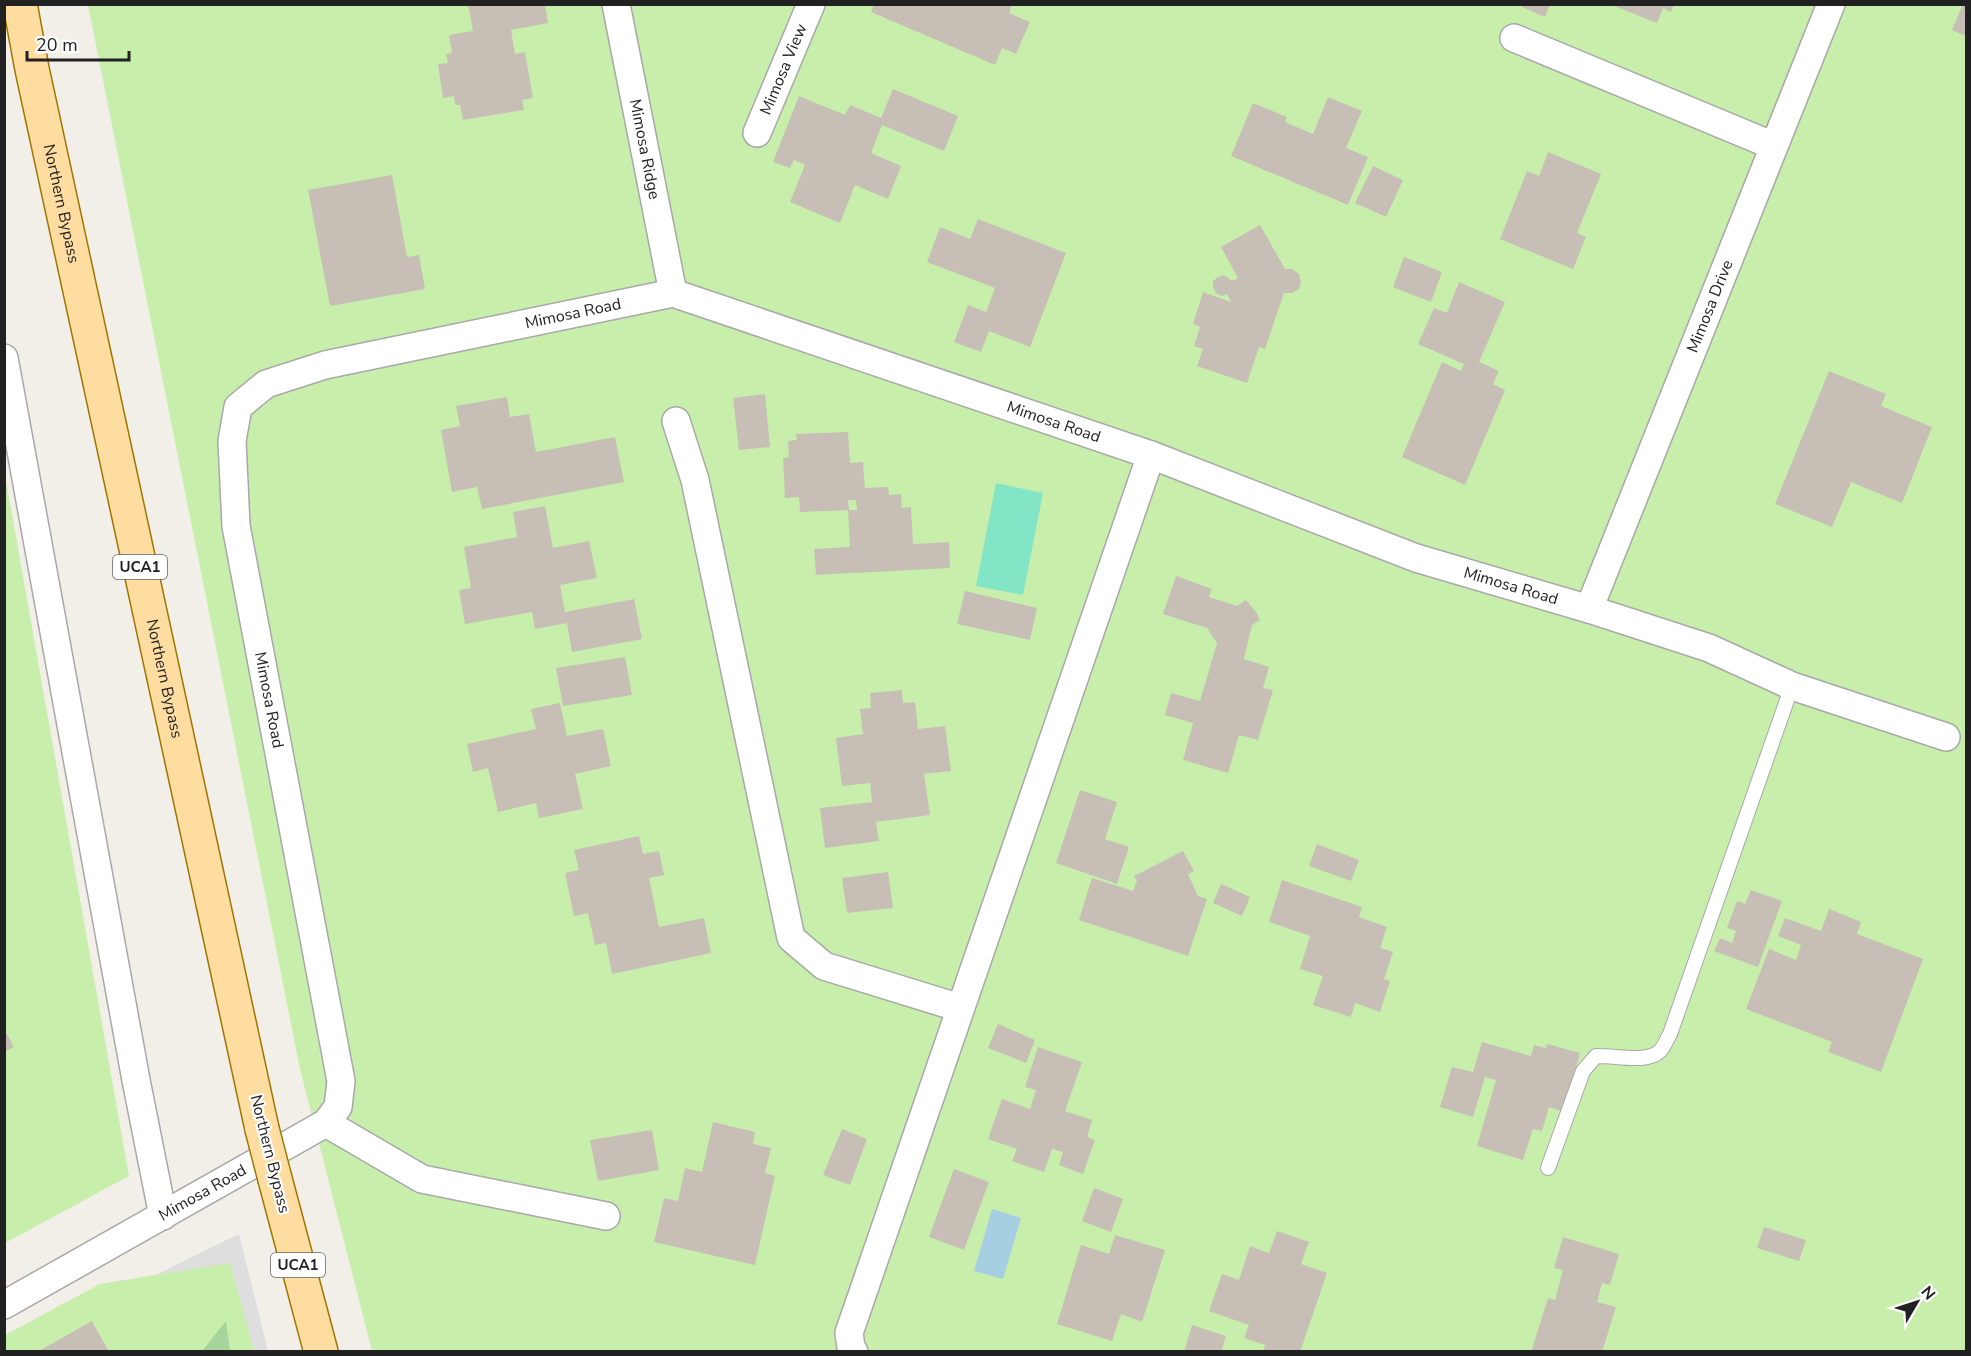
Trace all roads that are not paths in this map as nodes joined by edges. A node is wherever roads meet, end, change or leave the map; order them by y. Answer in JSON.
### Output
{"nodes":[{"id":1,"x":20,"y":4,"type":"edge"},
{"id":2,"x":616,"y":4,"type":"edge"},
{"id":3,"x":811,"y":4,"type":"edge"},
{"id":4,"x":1831,"y":4,"type":"edge"},
{"id":5,"x":1514,"y":38,"type":"dead end"},
{"id":6,"x":757,"y":134,"type":"dead end"},
{"id":7,"x":1774,"y":146,"type":"junction"},
{"id":8,"x":673,"y":294,"type":"junction"},
{"id":9,"x":4,"y":358,"type":"edge"},
{"id":10,"x":676,"y":421,"type":"dead end"},
{"id":11,"x":1151,"y":455,"type":"junction"},
{"id":12,"x":1589,"y":609,"type":"junction"},
{"id":13,"x":1792,"y":686,"type":"junction"},
{"id":14,"x":1946,"y":737,"type":"dead end"},
{"id":15,"x":960,"y":1008,"type":"junction"},
{"id":16,"x":326,"y":1123,"type":"junction"},
{"id":17,"x":1548,"y":1168,"type":"dead end"},
{"id":18,"x":163,"y":1216,"type":"junction"},
{"id":19,"x":606,"y":1216,"type":"dead end"},
{"id":20,"x":4,"y":1305,"type":"edge"},
{"id":21,"x":321,"y":1352,"type":"edge"},
{"id":22,"x":854,"y":1352,"type":"edge"}],
"edges":[{"from":1,"to":21,"type":"main road","name":"Northern Bypass","number":"UCA1","bridge":true},
{"from":2,"to":8,"type":"street","name":"Mimosa Ridge"},
{"from":3,"to":6,"type":"street","name":"Mimosa View"},
{"from":4,"to":7,"type":"street","name":"Mimosa Drive"},
{"from":5,"to":7,"type":"street"},
{"from":7,"to":12,"type":"street","name":"Mimosa Drive"},
{"from":8,"to":11,"type":"street","name":"Mimosa Road"},
{"from":8,"to":16,"type":"street","name":"Mimosa Road"},
{"from":9,"to":18,"type":"street"},
{"from":10,"to":15,"type":"street"},
{"from":11,"to":12,"type":"street","name":"Mimosa Road"},
{"from":11,"to":15,"type":"street"},
{"from":12,"to":13,"type":"street","name":"Mimosa Road"},
{"from":13,"to":14,"type":"street","name":"Mimosa Road"},
{"from":13,"to":17,"type":"lane"},
{"from":15,"to":22,"type":"street"},
{"from":16,"to":18,"type":"street","name":"Mimosa Road"},
{"from":16,"to":19,"type":"street"},
{"from":18,"to":20,"type":"street","name":"Mimosa Road"}]}
